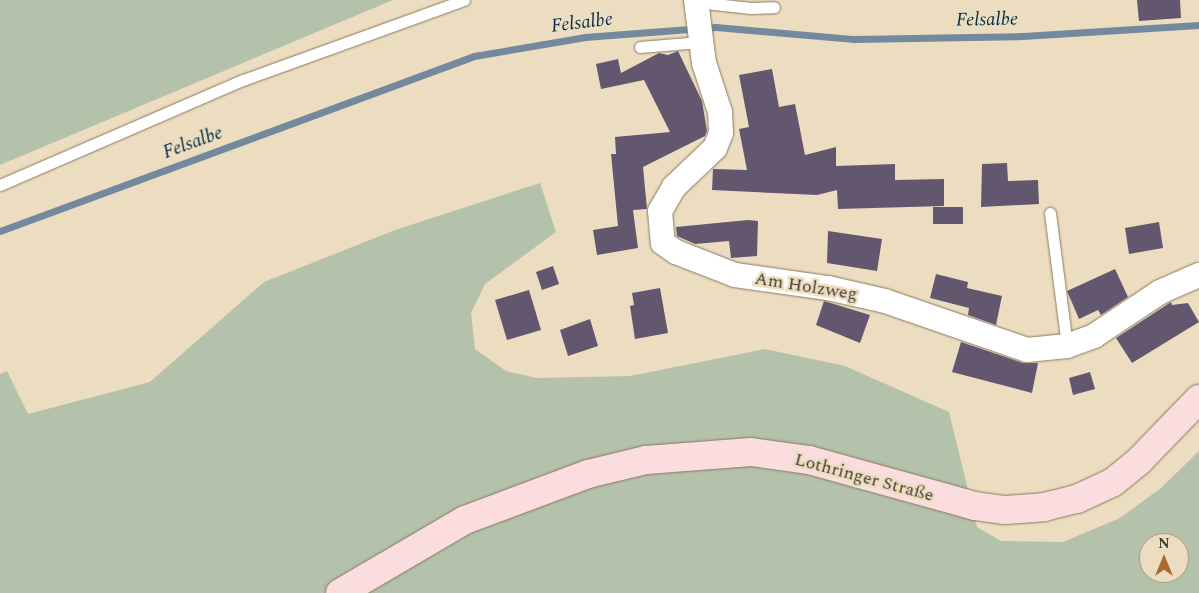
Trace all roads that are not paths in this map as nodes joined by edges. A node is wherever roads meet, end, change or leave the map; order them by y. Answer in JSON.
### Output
{"nodes":[{"id":1,"x":464,"y":0,"type":"edge"},
{"id":2,"x":696,"y":5,"type":"edge"},
{"id":3,"x":774,"y":7,"type":"dead end"},
{"id":4,"x":700,"y":40,"type":"junction"},
{"id":5,"x":640,"y":47,"type":"dead end"},
{"id":6,"x":0,"y":185,"type":"edge"},
{"id":7,"x":1050,"y":213,"type":"dead end"},
{"id":8,"x":1199,"y":275,"type":"edge"},
{"id":9,"x":1067,"y":346,"type":"junction"},
{"id":10,"x":1199,"y":399,"type":"edge"},
{"id":11,"x":340,"y":593,"type":"edge"}],
"edges":[{"from":1,"to":6,"type":"lane"},
{"from":2,"to":3,"type":"lane"},
{"from":2,"to":4,"type":"street","name":"Am Holzweg"},
{"from":4,"to":5,"type":"lane"},
{"from":4,"to":9,"type":"street","name":"Am Holzweg"},
{"from":7,"to":9,"type":"lane"},
{"from":8,"to":9,"type":"street","name":"Am Holzweg"},
{"from":10,"to":11,"type":"main road","name":"Lothringer Straße"}]}
